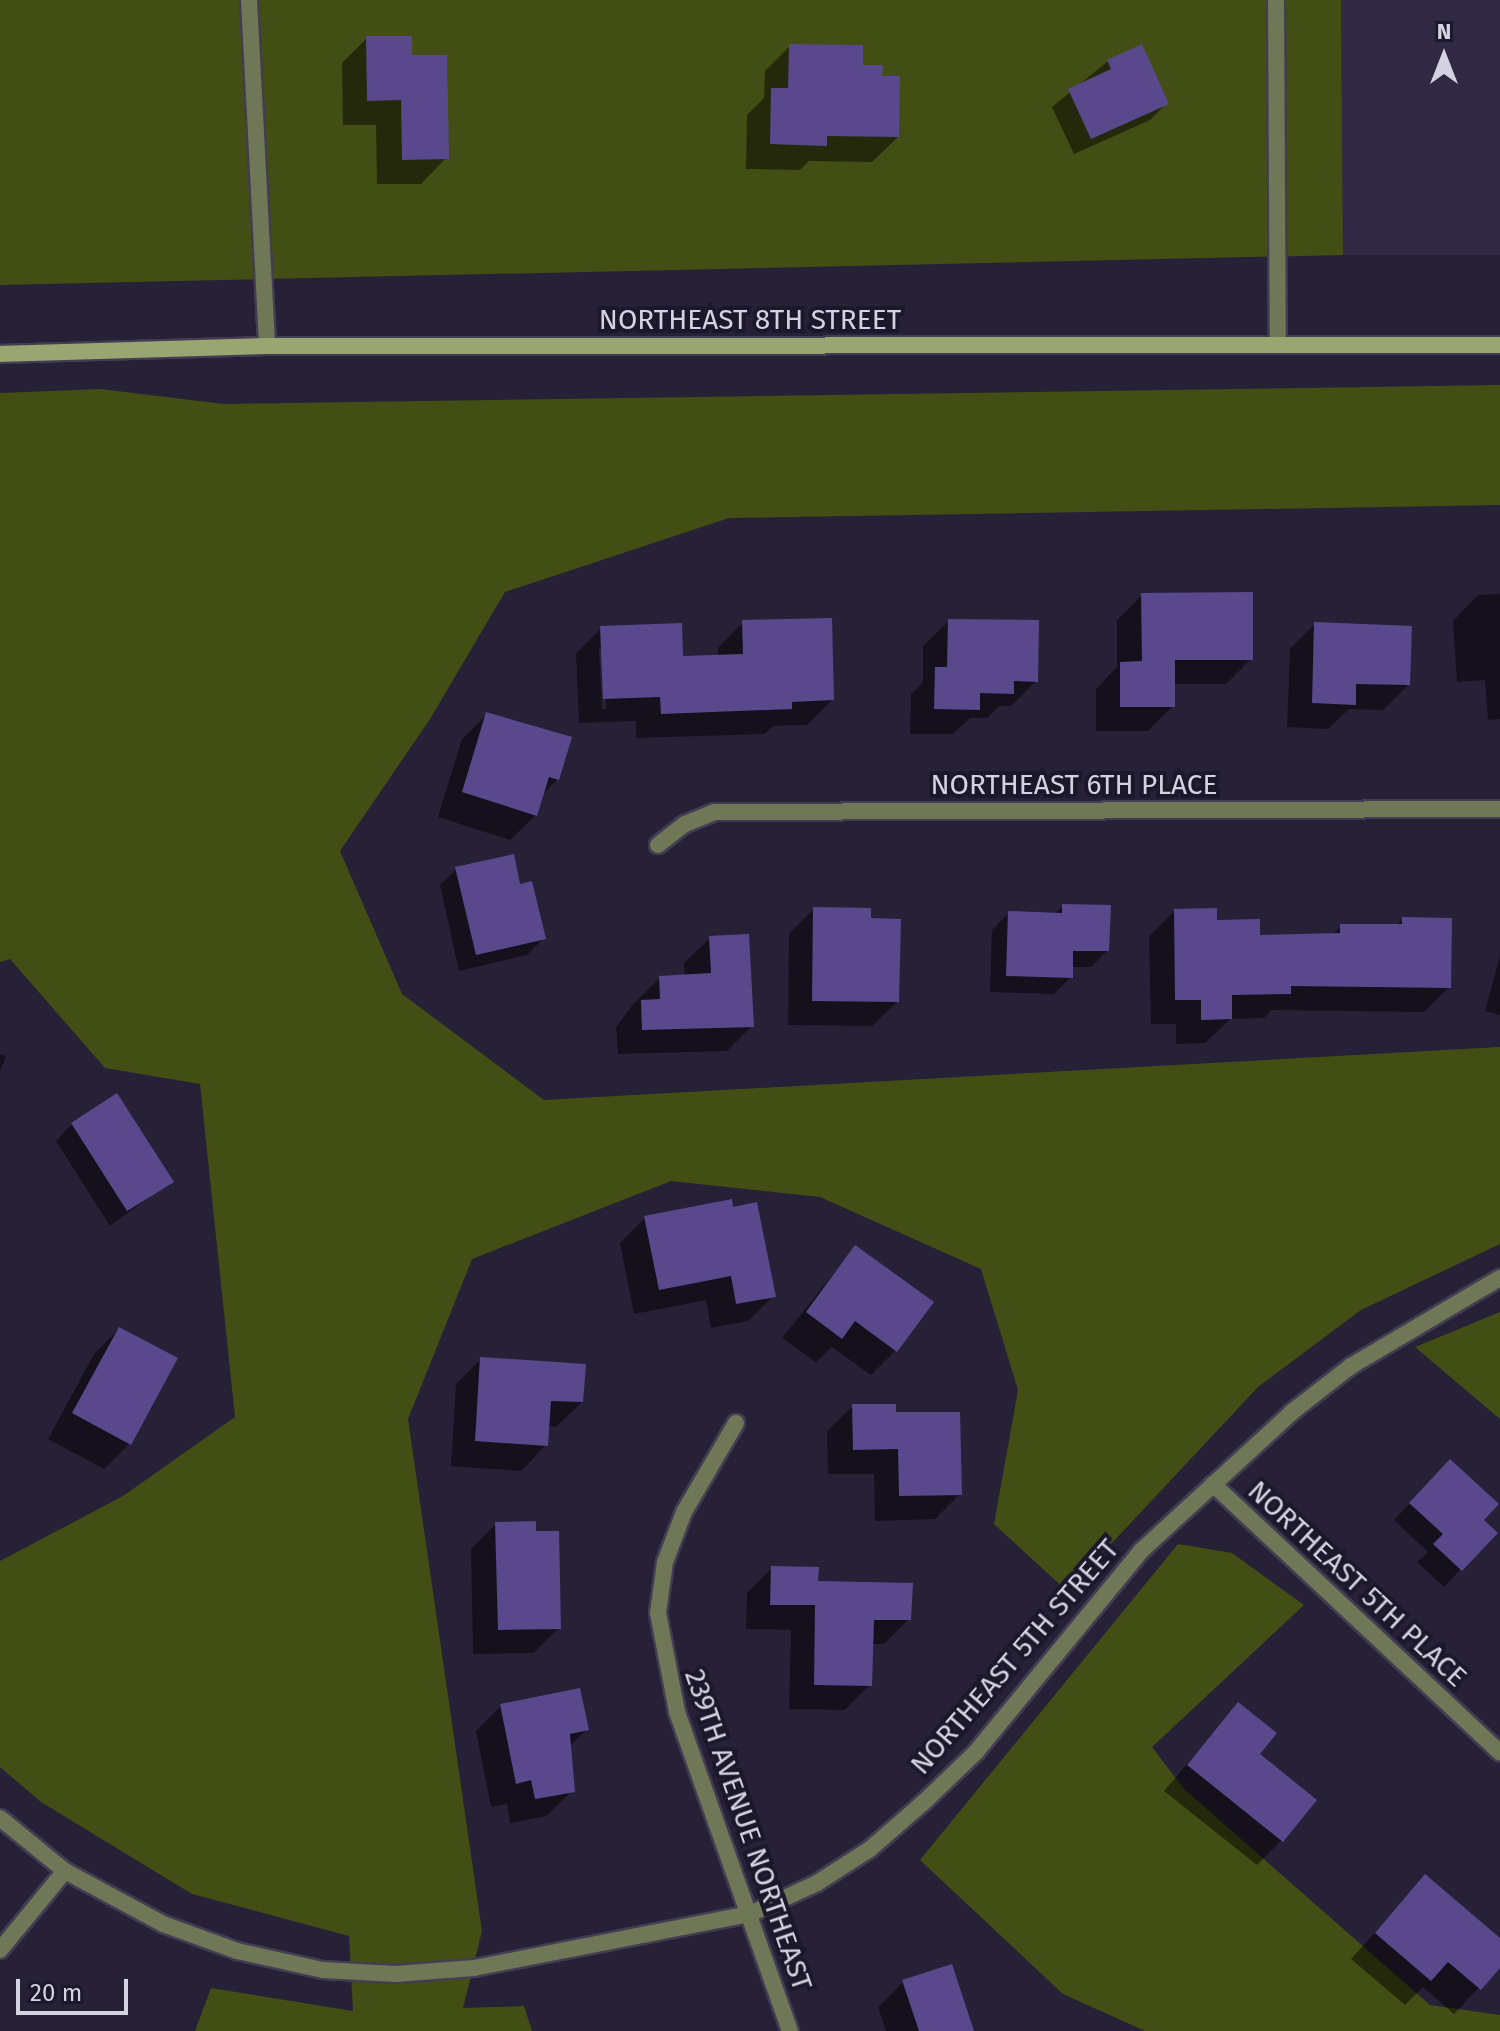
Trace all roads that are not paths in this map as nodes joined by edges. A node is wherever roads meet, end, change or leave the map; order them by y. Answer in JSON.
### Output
{"nodes":[{"id":1,"x":249,"y":0,"type":"edge"},
{"id":2,"x":1276,"y":0,"type":"edge"},
{"id":3,"x":1278,"y":345,"type":"junction"},
{"id":4,"x":1500,"y":345,"type":"edge"},
{"id":5,"x":267,"y":346,"type":"junction"},
{"id":6,"x":0,"y":354,"type":"edge"},
{"id":7,"x":1500,"y":809,"type":"edge"},
{"id":8,"x":658,"y":845,"type":"dead end"},
{"id":9,"x":1500,"y":1278,"type":"edge"},
{"id":10,"x":736,"y":1423,"type":"dead end"},
{"id":11,"x":1213,"y":1484,"type":"junction"},
{"id":12,"x":1500,"y":1753,"type":"edge"},
{"id":13,"x":0,"y":1818,"type":"edge"},
{"id":14,"x":65,"y":1871,"type":"junction"},
{"id":15,"x":750,"y":1914,"type":"junction"},
{"id":16,"x":0,"y":1950,"type":"edge"},
{"id":17,"x":790,"y":2031,"type":"edge"}],
"edges":[{"from":1,"to":5,"type":"street"},
{"from":2,"to":3,"type":"street"},
{"from":3,"to":4,"type":"street","name":"NORTHEAST 8TH STREET"},
{"from":3,"to":5,"type":"street","name":"NORTHEAST 8TH STREET"},
{"from":5,"to":6,"type":"street","name":"NORTHEAST 8TH STREET"},
{"from":7,"to":8,"type":"street","name":"NORTHEAST 6TH PLACE"},
{"from":9,"to":11,"type":"street","name":"NORTHEAST 5TH STREET"},
{"from":10,"to":15,"type":"street","name":"239TH AVENUE NORTHEAST"},
{"from":11,"to":12,"type":"street","name":"NORTHEAST 5TH PLACE"},
{"from":11,"to":15,"type":"street","name":"NORTHEAST 5TH STREET"},
{"from":13,"to":14,"type":"street","name":"NORTHEAST 5TH STREET"},
{"from":14,"to":15,"type":"street","name":"NORTHEAST 5TH STREET"},
{"from":14,"to":16,"type":"street"},
{"from":15,"to":17,"type":"street","name":"239TH AVENUE NORTHEAST"}]}
